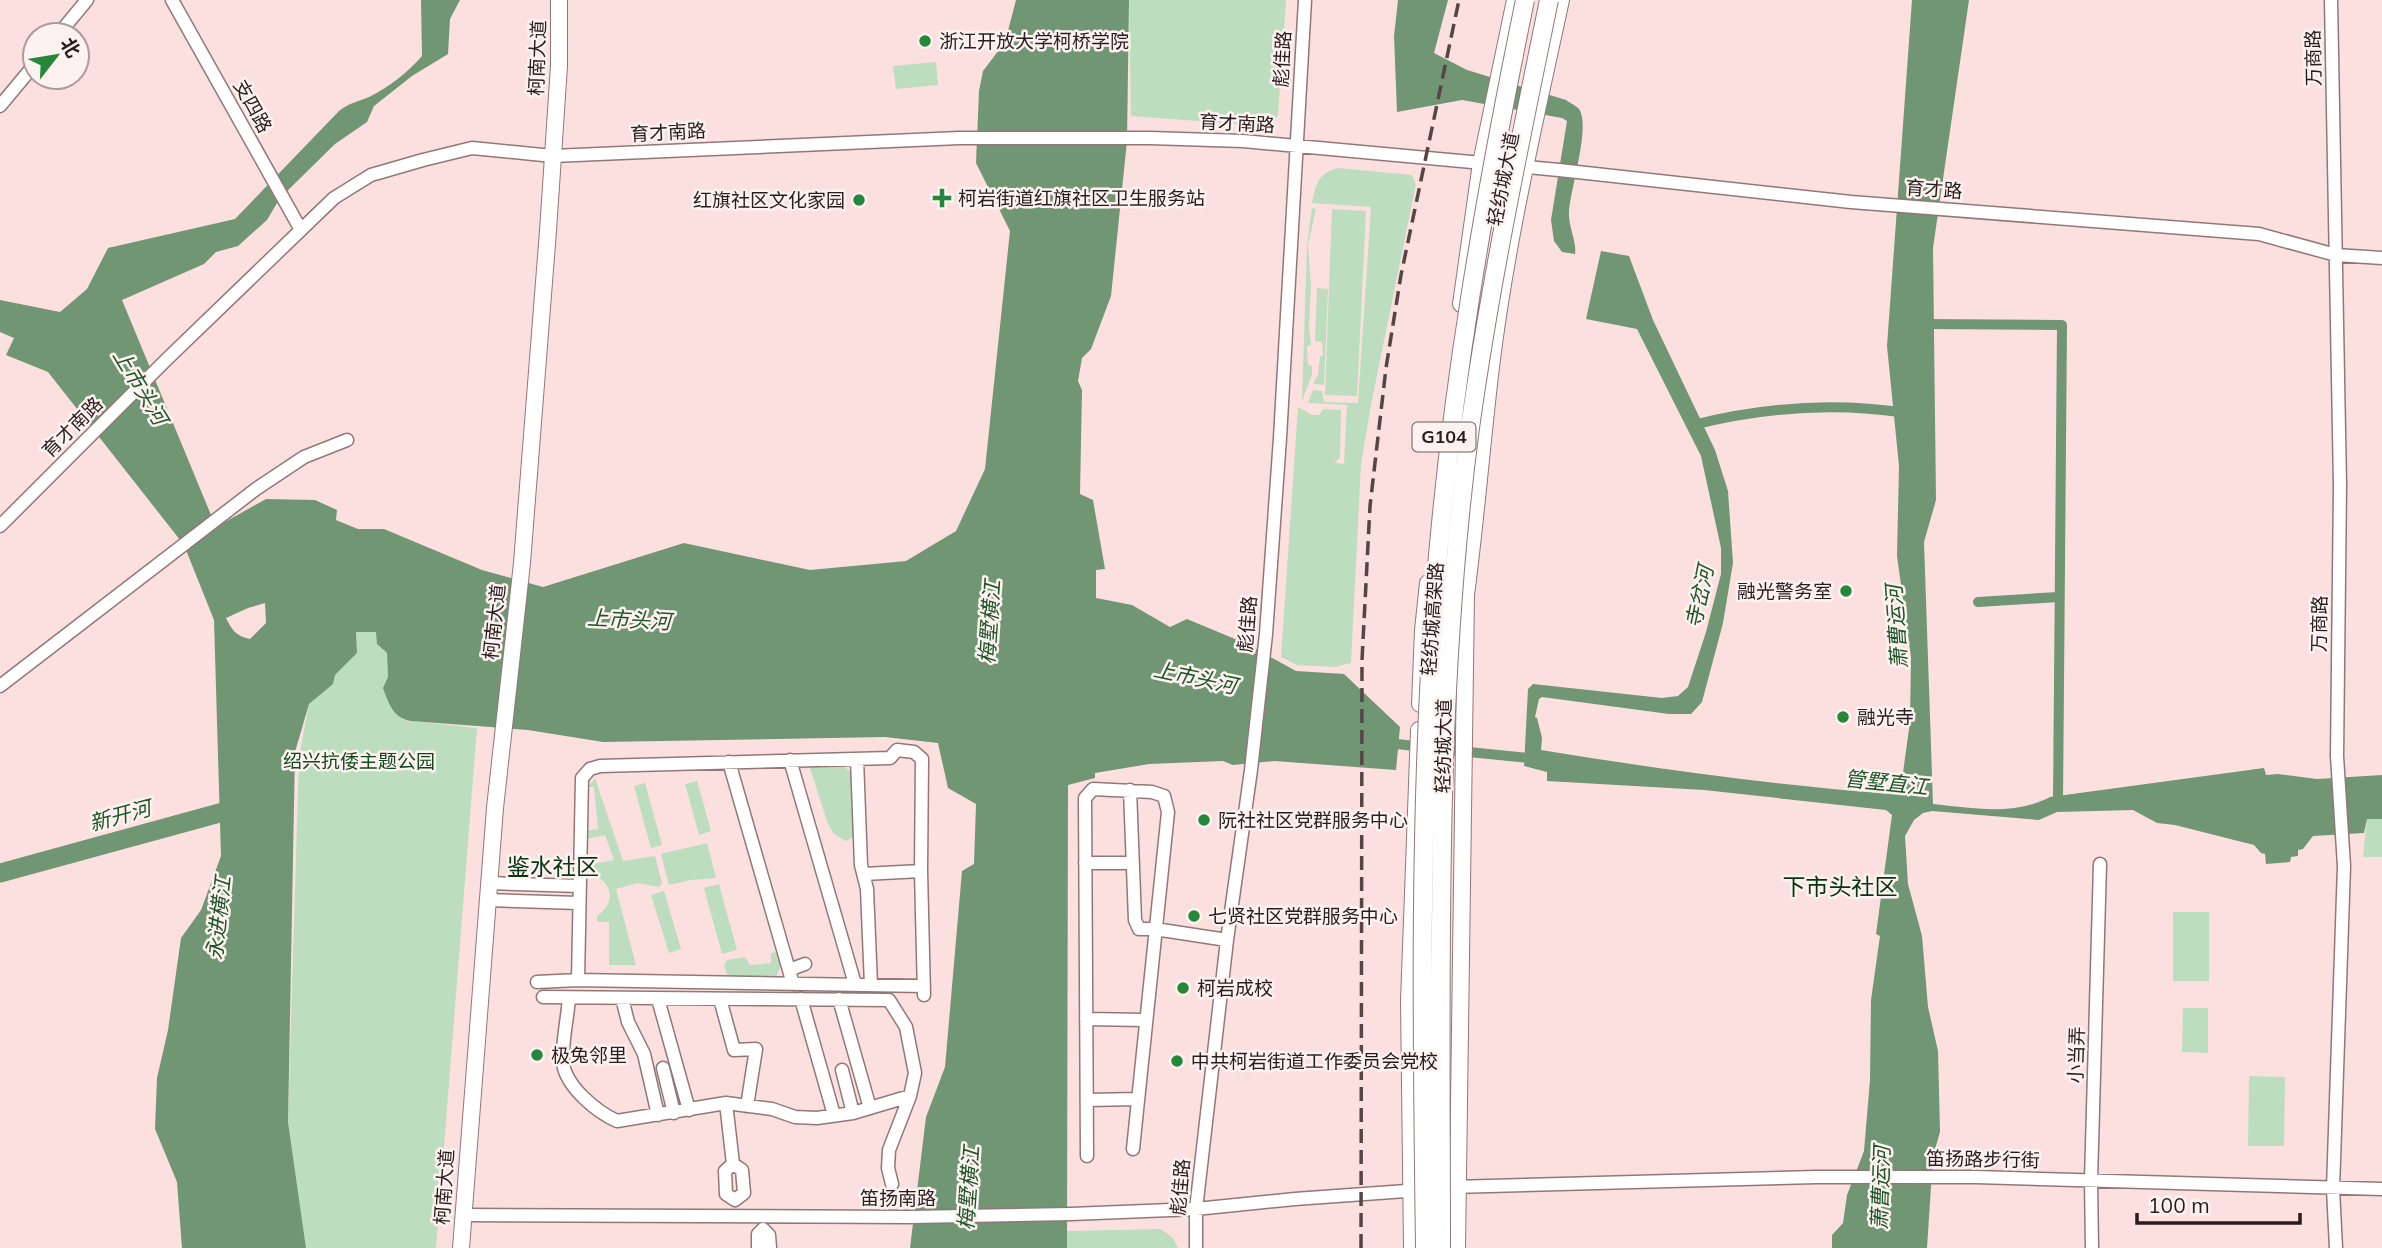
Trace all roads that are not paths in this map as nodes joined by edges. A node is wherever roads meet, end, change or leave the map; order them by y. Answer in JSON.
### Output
{"nodes":[{"id":1,"x":87,"y":0,"type":"edge"},
{"id":2,"x":172,"y":0,"type":"edge"},
{"id":3,"x":559,"y":0,"type":"edge"},
{"id":4,"x":1305,"y":0,"type":"edge"},
{"id":5,"x":1515,"y":0,"type":"edge"},
{"id":6,"x":1525,"y":0,"type":"edge"},
{"id":7,"x":1549,"y":0,"type":"edge"},
{"id":8,"x":1562,"y":0,"type":"edge"},
{"id":9,"x":2331,"y":0,"type":"edge"},
{"id":10,"x":70,"y":21,"type":"edge"},
{"id":11,"x":21,"y":81,"type":"edge"},
{"id":12,"x":0,"y":106,"type":"edge"},
{"id":13,"x":1296,"y":145,"type":"junction"},
{"id":14,"x":553,"y":156,"type":"junction"},
{"id":15,"x":1481,"y":163,"type":"junction"},
{"id":16,"x":1524,"y":168,"type":"junction"},
{"id":17,"x":301,"y":230,"type":"junction"},
{"id":18,"x":2336,"y":256,"type":"junction"},
{"id":19,"x":2382,"y":258,"type":"edge"},
{"id":20,"x":346,"y":440,"type":"dead end"},
{"id":21,"x":0,"y":526,"type":"edge"},
{"id":22,"x":0,"y":686,"type":"edge"},
{"id":23,"x":857,"y":759,"type":"junction"},
{"id":24,"x":790,"y":760,"type":"junction"},
{"id":25,"x":729,"y":762,"type":"junction"},
{"id":26,"x":1130,"y":790,"type":"junction"},
{"id":27,"x":1085,"y":863,"type":"junction"},
{"id":28,"x":1133,"y":863,"type":"junction"},
{"id":29,"x":2100,"y":864,"type":"dead end"},
{"id":30,"x":921,"y":871,"type":"junction"},
{"id":31,"x":864,"y":874,"type":"junction"},
{"id":32,"x":579,"y":886,"type":"junction"},
{"id":33,"x":488,"y":892,"type":"junction"},
{"id":34,"x":578,"y":903,"type":"junction"},
{"id":35,"x":1155,"y":929,"type":"junction"},
{"id":36,"x":1227,"y":940,"type":"junction"},
{"id":37,"x":805,"y":964,"type":"dead end"},
{"id":38,"x":789,"y":970,"type":"junction"},
{"id":39,"x":578,"y":980,"type":"junction"},
{"id":40,"x":537,"y":982,"type":"dead end"},
{"id":41,"x":793,"y":984,"type":"junction"},
{"id":42,"x":855,"y":984,"type":"junction"},
{"id":43,"x":871,"y":985,"type":"junction"},
{"id":44,"x":543,"y":997,"type":"dead end"},
{"id":45,"x":569,"y":998,"type":"junction"},
{"id":46,"x":622,"y":998,"type":"junction"},
{"id":47,"x":658,"y":999,"type":"junction"},
{"id":48,"x":720,"y":999,"type":"junction"},
{"id":49,"x":802,"y":999,"type":"junction"},
{"id":50,"x":839,"y":999,"type":"junction"},
{"id":51,"x":1086,"y":1019,"type":"junction"},
{"id":52,"x":1145,"y":1020,"type":"junction"},
{"id":53,"x":663,"y":1068,"type":"dead end"},
{"id":54,"x":842,"y":1070,"type":"dead end"},
{"id":55,"x":910,"y":1096,"type":"junction"},
{"id":56,"x":1138,"y":1099,"type":"junction"},
{"id":57,"x":1087,"y":1100,"type":"junction"},
{"id":58,"x":726,"y":1103,"type":"junction"},
{"id":59,"x":747,"y":1106,"type":"junction"},
{"id":60,"x":870,"y":1108,"type":"junction"},
{"id":61,"x":689,"y":1110,"type":"junction"},
{"id":62,"x":674,"y":1112,"type":"junction"},
{"id":63,"x":853,"y":1113,"type":"junction"},
{"id":64,"x":658,"y":1115,"type":"junction"},
{"id":65,"x":834,"y":1115,"type":"junction"},
{"id":66,"x":1133,"y":1149,"type":"dead end"},
{"id":67,"x":1087,"y":1156,"type":"dead end"},
{"id":68,"x":2091,"y":1180,"type":"junction"},
{"id":69,"x":892,"y":1184,"type":"dead end"},
{"id":70,"x":1457,"y":1186,"type":"junction"},
{"id":71,"x":2333,"y":1189,"type":"junction"},
{"id":72,"x":2382,"y":1189,"type":"edge"},
{"id":73,"x":1412,"y":1191,"type":"junction"},
{"id":74,"x":1196,"y":1209,"type":"junction"},
{"id":75,"x":463,"y":1215,"type":"junction"},
{"id":76,"x":735,"y":1217,"type":"junction"},
{"id":77,"x":763,"y":1223,"type":"junction"},
{"id":78,"x":461,"y":1248,"type":"edge"},
{"id":79,"x":758,"y":1248,"type":"edge"},
{"id":80,"x":770,"y":1248,"type":"edge"},
{"id":81,"x":1196,"y":1248,"type":"edge"},
{"id":82,"x":1412,"y":1248,"type":"edge"},
{"id":83,"x":1425,"y":1248,"type":"edge"},
{"id":84,"x":1441,"y":1248,"type":"edge"},
{"id":85,"x":1457,"y":1248,"type":"edge"},
{"id":86,"x":2092,"y":1248,"type":"edge"},
{"id":87,"x":2336,"y":1248,"type":"edge"}],
"edges":[{"from":1,"to":10,"type":"street"},
{"from":2,"to":17,"type":"street","name":"支四路"},
{"from":3,"to":14,"type":"main road","name":"柯南大道"},
{"from":4,"to":13,"type":"street","name":"彪佳路"},
{"from":5,"to":15,"type":"main road","name":"轻纺城大道","number":"G104"},
{"from":6,"to":83,"type":"highway","name":"轻纺城高架路","bridge":true},
{"from":7,"to":84,"type":"highway","name":"轻纺城高架路","bridge":true},
{"from":8,"to":16,"type":"main road","name":"轻纺城大道","number":"G104"},
{"from":9,"to":18,"type":"street","name":"万商路"},
{"from":11,"to":12,"type":"street"},
{"from":13,"to":14,"type":"street","name":"育才南路"},
{"from":13,"to":15,"type":"street","name":"育才南路"},
{"from":13,"to":36,"type":"street","name":"彪佳路"},
{"from":14,"to":17,"type":"street","name":"育才南路"},
{"from":14,"to":33,"type":"main road","name":"柯南大道"},
{"from":15,"to":16,"type":"street","name":"育才路"},
{"from":15,"to":73,"type":"main road","name":"轻纺城大道","number":"G104"},
{"from":16,"to":18,"type":"street","name":"育才路"},
{"from":16,"to":70,"type":"main road","name":"轻纺城大道","number":"G104"},
{"from":17,"to":21,"type":"street","name":"育才南路"},
{"from":18,"to":19,"type":"street","name":"育才路"},
{"from":18,"to":71,"type":"street","name":"万商路"},
{"from":20,"to":22,"type":"street"},
{"from":23,"to":24,"type":"street"},
{"from":23,"to":30,"type":"street"},
{"from":23,"to":31,"type":"street"},
{"from":24,"to":25,"type":"street"},
{"from":24,"to":42,"type":"street"},
{"from":25,"to":32,"type":"street"},
{"from":25,"to":38,"type":"street"},
{"from":26,"to":27,"type":"street"},
{"from":26,"to":28,"type":"street"},
{"from":26,"to":35,"type":"street"},
{"from":27,"to":28,"type":"street"},
{"from":27,"to":51,"type":"street"},
{"from":28,"to":35,"type":"street"},
{"from":29,"to":68,"type":"street","name":"小当弄"},
{"from":30,"to":31,"type":"street"},
{"from":30,"to":43,"type":"street"},
{"from":31,"to":43,"type":"street"},
{"from":32,"to":33,"type":"street"},
{"from":32,"to":34,"type":"street"},
{"from":33,"to":34,"type":"street"},
{"from":33,"to":75,"type":"main road","name":"柯南大道"},
{"from":34,"to":39,"type":"street"},
{"from":35,"to":36,"type":"street"},
{"from":35,"to":52,"type":"street"},
{"from":36,"to":74,"type":"street","name":"彪佳路"},
{"from":37,"to":38,"type":"street"},
{"from":38,"to":41,"type":"street"},
{"from":39,"to":40,"type":"street"},
{"from":39,"to":41,"type":"street"},
{"from":41,"to":42,"type":"street"},
{"from":42,"to":43,"type":"street"},
{"from":44,"to":45,"type":"street"},
{"from":45,"to":46,"type":"street"},
{"from":45,"to":64,"type":"street"},
{"from":46,"to":47,"type":"street"},
{"from":46,"to":64,"type":"street"},
{"from":47,"to":48,"type":"street"},
{"from":47,"to":61,"type":"street"},
{"from":48,"to":49,"type":"street"},
{"from":48,"to":59,"type":"street"},
{"from":49,"to":50,"type":"street"},
{"from":49,"to":65,"type":"street"},
{"from":50,"to":55,"type":"street"},
{"from":50,"to":60,"type":"street"},
{"from":51,"to":52,"type":"street"},
{"from":51,"to":57,"type":"street"},
{"from":52,"to":56,"type":"street"},
{"from":53,"to":62,"type":"street"},
{"from":54,"to":63,"type":"street"},
{"from":55,"to":60,"type":"street"},
{"from":55,"to":69,"type":"street"},
{"from":56,"to":57,"type":"street"},
{"from":56,"to":66,"type":"street"},
{"from":57,"to":67,"type":"street"},
{"from":58,"to":59,"type":"street"},
{"from":58,"to":61,"type":"street"},
{"from":58,"to":76,"type":"street"},
{"from":59,"to":65,"type":"street"},
{"from":60,"to":63,"type":"street"},
{"from":61,"to":62,"type":"street"},
{"from":62,"to":64,"type":"street"},
{"from":63,"to":65,"type":"street"},
{"from":68,"to":70,"type":"street","name":"笛扬路步行街"},
{"from":68,"to":71,"type":"street","name":"笛扬路步行街"},
{"from":68,"to":86,"type":"street","name":"小当弄"},
{"from":70,"to":73,"type":"street","name":"笛扬南路"},
{"from":70,"to":85,"type":"main road","name":"轻纺城大道","number":"G104"},
{"from":71,"to":72,"type":"street","name":"笛扬路步行街"},
{"from":71,"to":87,"type":"street","name":"万商路"},
{"from":73,"to":74,"type":"street","name":"笛扬南路"},
{"from":73,"to":82,"type":"main road","name":"轻纺城大道","number":"G104"},
{"from":74,"to":77,"type":"street","name":"笛扬南路"},
{"from":74,"to":81,"type":"street","name":"彪佳路"},
{"from":75,"to":76,"type":"street","name":"笛扬南路"},
{"from":75,"to":78,"type":"main road","name":"柯南大道"},
{"from":76,"to":77,"type":"street","name":"笛扬南路"},
{"from":77,"to":79,"type":"street"},
{"from":77,"to":80,"type":"street"}]}
